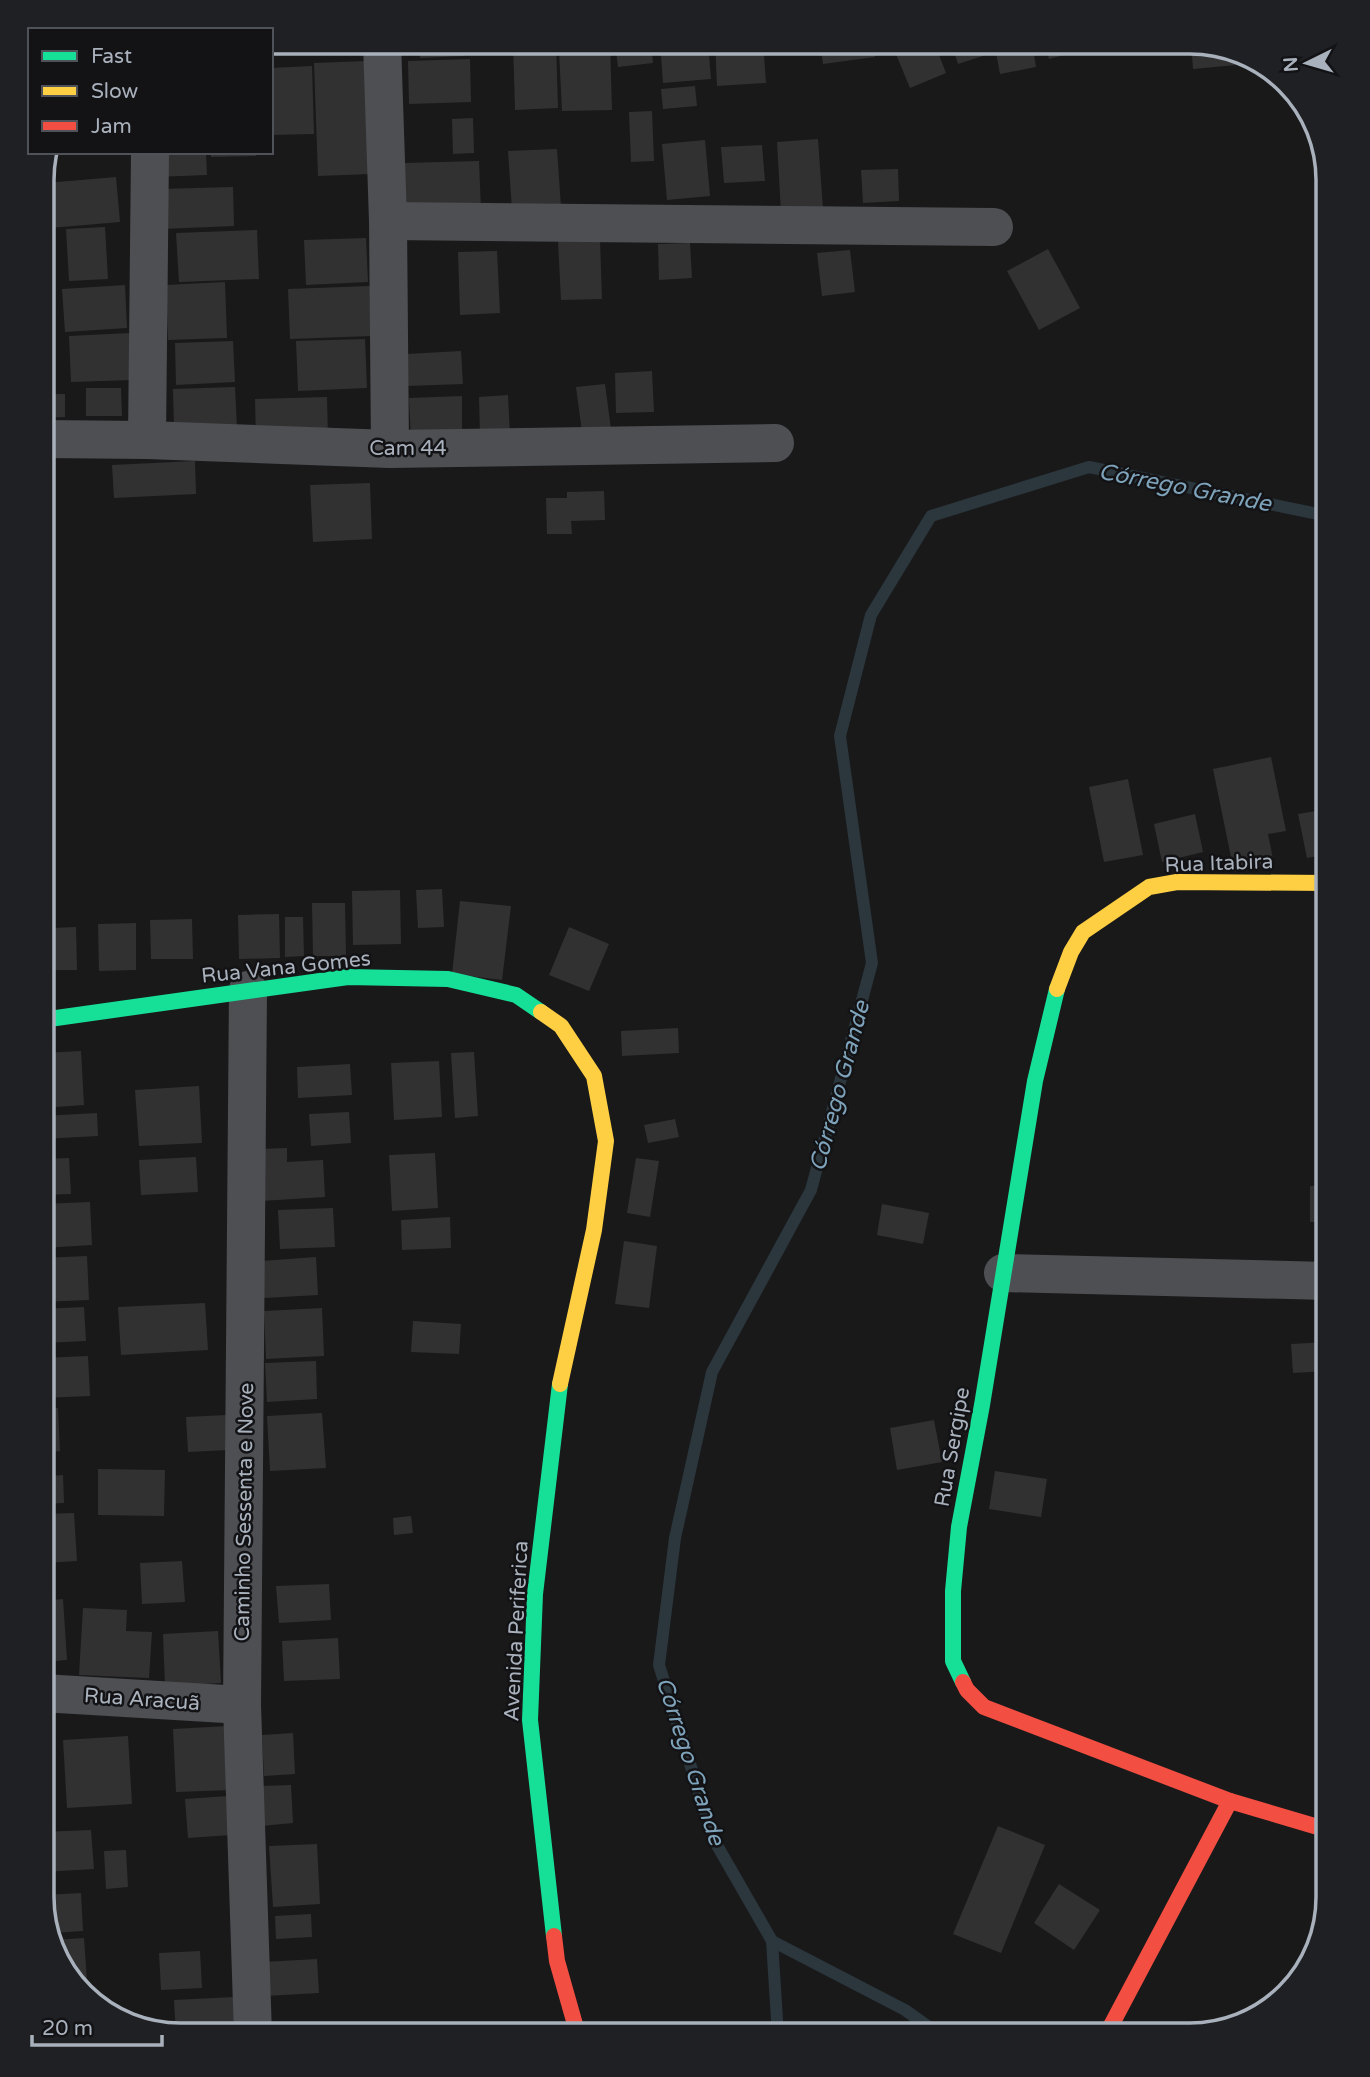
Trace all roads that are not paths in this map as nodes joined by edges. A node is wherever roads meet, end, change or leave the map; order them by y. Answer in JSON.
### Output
{"nodes":[{"id":1,"x":382,"y":54,"type":"edge"},
{"id":2,"x":150,"y":154,"type":"edge"},
{"id":3,"x":388,"y":220,"type":"junction"},
{"id":4,"x":994,"y":227,"type":"dead end"},
{"id":5,"x":55,"y":439,"type":"edge"},
{"id":6,"x":147,"y":440,"type":"junction"},
{"id":7,"x":775,"y":443,"type":"dead end"},
{"id":8,"x":390,"y":449,"type":"junction"},
{"id":9,"x":1316,"y":883,"type":"edge"},
{"id":10,"x":1083,"y":932,"type":"joint"},
{"id":11,"x":248,"y":990,"type":"junction"},
{"id":12,"x":55,"y":1018,"type":"edge"},
{"id":13,"x":594,"y":1230,"type":"joint"},
{"id":14,"x":1003,"y":1273,"type":"junction"},
{"id":15,"x":1316,"y":1281,"type":"edge"},
{"id":16,"x":54,"y":1693,"type":"edge"},
{"id":17,"x":242,"y":1705,"type":"junction"},
{"id":18,"x":1230,"y":1801,"type":"junction"},
{"id":19,"x":1316,"y":1826,"type":"edge"},
{"id":20,"x":253,"y":2022,"type":"edge"},
{"id":21,"x":574,"y":2022,"type":"edge"},
{"id":22,"x":1112,"y":2023,"type":"edge"}],
"edges":[{"from":1,"to":3,"type":"street"},
{"from":2,"to":6,"type":"street"},
{"from":3,"to":4,"type":"street"},
{"from":3,"to":8,"type":"street"},
{"from":5,"to":6,"type":"street","name":"Cam 44"},
{"from":6,"to":8,"type":"street","name":"Cam 44"},
{"from":7,"to":8,"type":"street","name":"Cam 44"},
{"from":9,"to":10,"type":"street","name":"Rua Itabira"},
{"from":10,"to":14,"type":"street","name":"Rua Sergipe"},
{"from":11,"to":12,"type":"street","name":"Rua Vana Gomes"},
{"from":11,"to":13,"type":"street","name":"Rua Vana Gomes"},
{"from":11,"to":17,"type":"street","name":"Caminho Sessenta e Nove"},
{"from":13,"to":21,"type":"street","name":"Avenida Periferica"},
{"from":14,"to":15,"type":"street"},
{"from":14,"to":18,"type":"street","name":"Rua Sergipe"},
{"from":16,"to":17,"type":"street","name":"Rua Aracuã"},
{"from":17,"to":20,"type":"street","name":"Caminho Sessenta e Nove"},
{"from":18,"to":19,"type":"street","name":"Rua Sergipe"},
{"from":18,"to":22,"type":"street"}]}
